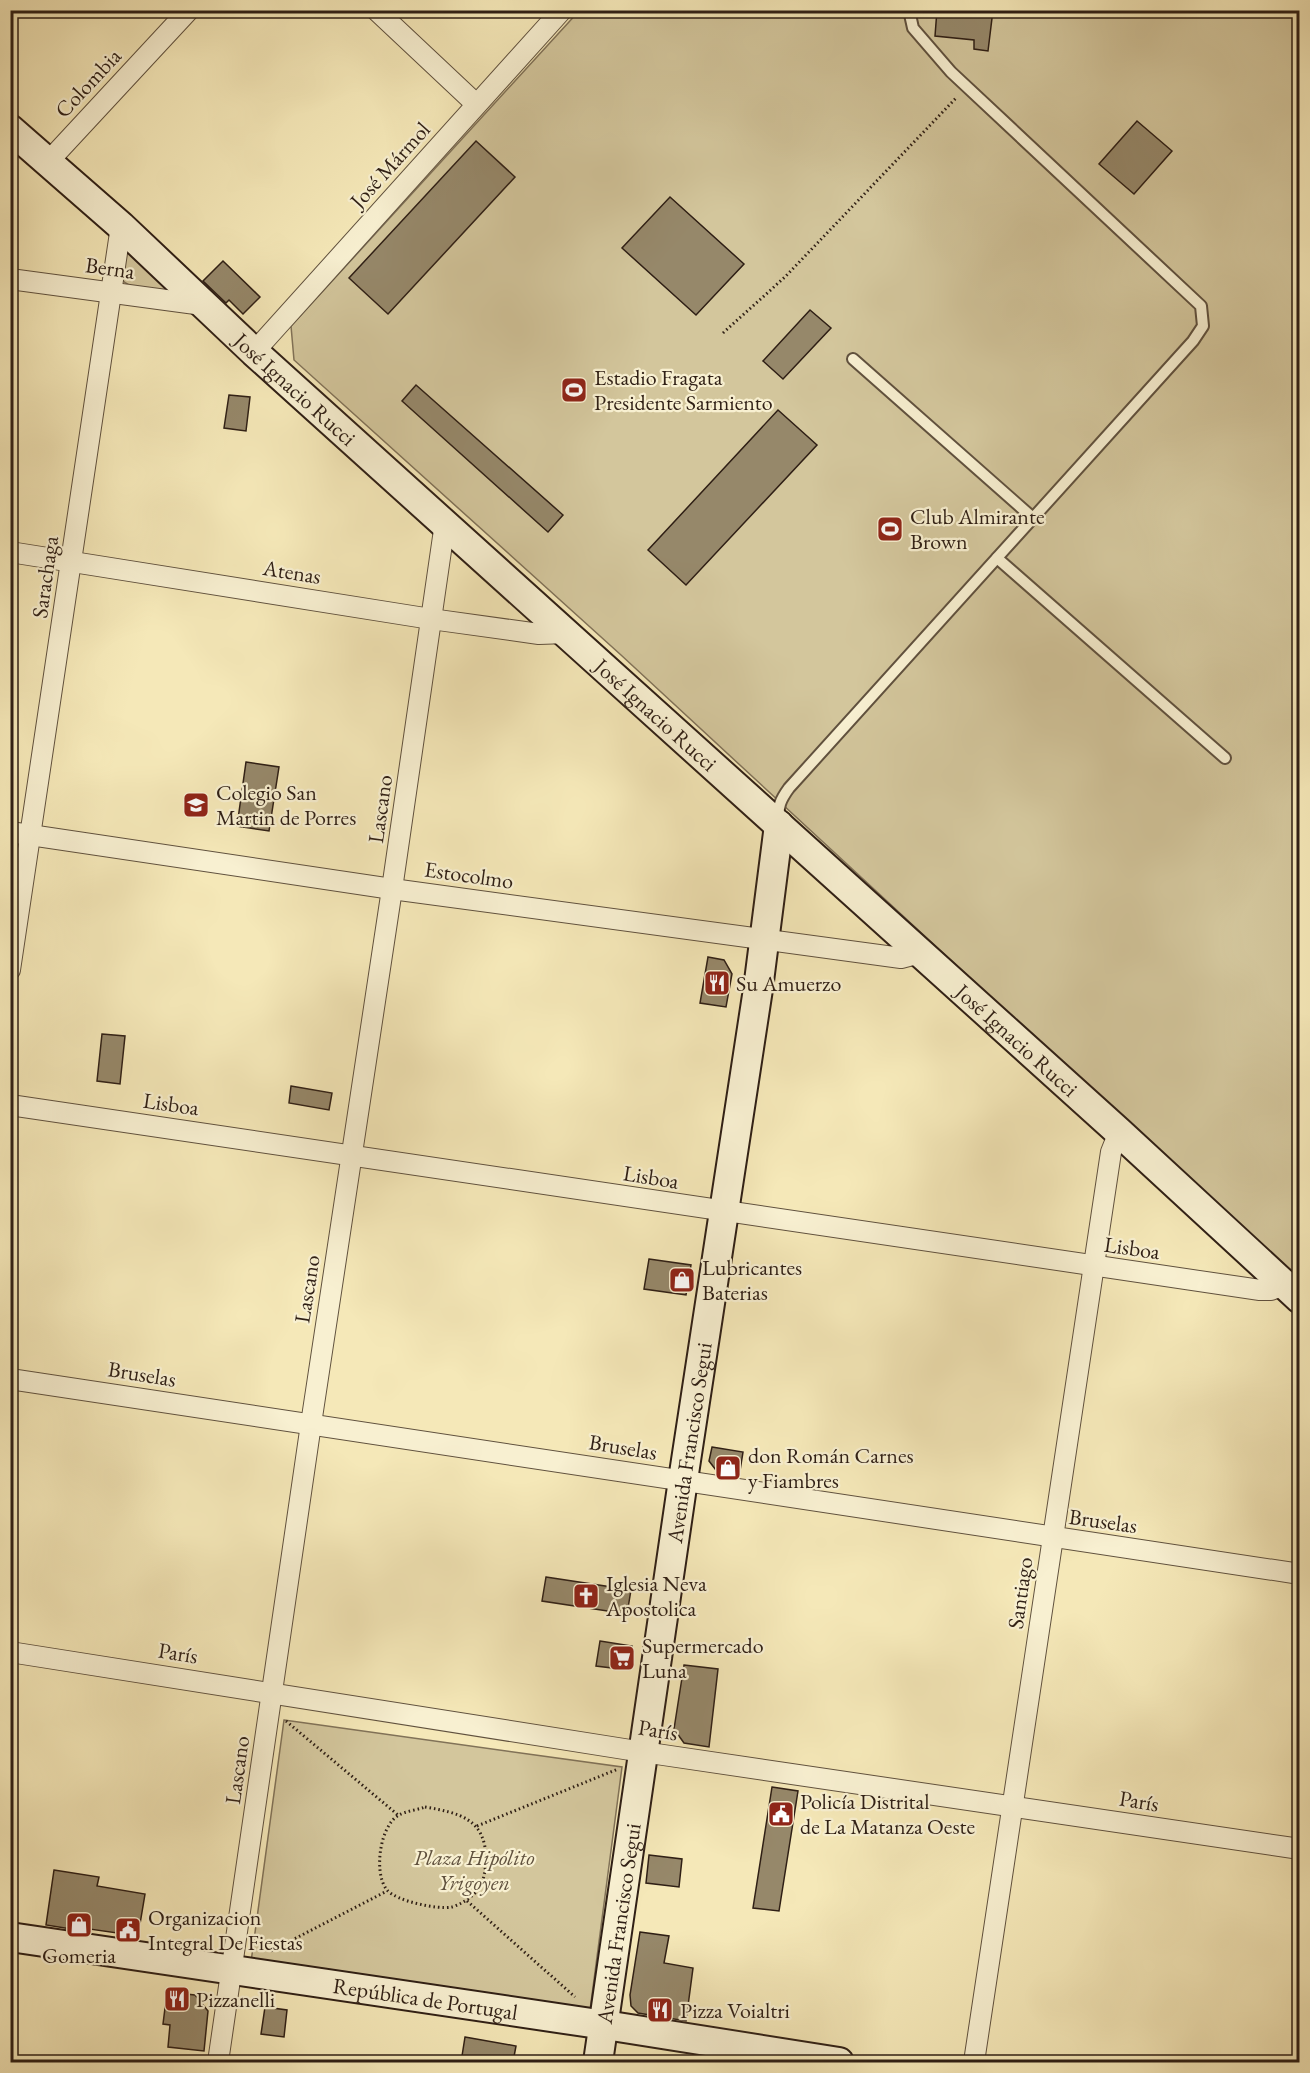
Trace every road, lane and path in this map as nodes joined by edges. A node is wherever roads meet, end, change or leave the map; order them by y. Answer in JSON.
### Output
{"nodes":[{"id":1,"x":189,"y":10,"type":"edge"},
{"id":2,"x":376,"y":10,"type":"edge"},
{"id":3,"x":562,"y":10,"type":"edge"},
{"id":4,"x":909,"y":10,"type":"edge"},
{"id":5,"x":966,"y":87,"type":"junction"},
{"id":6,"x":477,"y":104,"type":"junction"},
{"id":7,"x":10,"y":129,"type":"edge"},
{"id":8,"x":47,"y":163,"type":"junction"},
{"id":9,"x":121,"y":226,"type":"junction"},
{"id":10,"x":10,"y":279,"type":"edge"},
{"id":11,"x":111,"y":293,"type":"junction"},
{"id":12,"x":203,"y":305,"type":"junction"},
{"id":13,"x":723,"y":333,"type":"dead end"},
{"id":14,"x":254,"y":352,"type":"junction"},
{"id":15,"x":853,"y":359,"type":"dead end"},
{"id":16,"x":1033,"y":518,"type":"junction"},
{"id":17,"x":446,"y":523,"type":"junction"},
{"id":18,"x":10,"y":552,"type":"edge"},
{"id":19,"x":997,"y":558,"type":"junction"},
{"id":20,"x":72,"y":561,"type":"junction"},
{"id":21,"x":431,"y":619,"type":"junction"},
{"id":22,"x":567,"y":633,"type":"junction"},
{"id":23,"x":1225,"y":758,"type":"dead end"},
{"id":24,"x":779,"y":825,"type":"junction"},
{"id":25,"x":10,"y":832,"type":"edge"},
{"id":26,"x":31,"y":835,"type":"junction"},
{"id":27,"x":392,"y":889,"type":"junction"},
{"id":28,"x":765,"y":940,"type":"junction"},
{"id":29,"x":920,"y":953,"type":"junction"},
{"id":30,"x":10,"y":970,"type":"edge"},
{"id":31,"x":10,"y":1105,"type":"edge"},
{"id":32,"x":1119,"y":1132,"type":"junction"},
{"id":33,"x":351,"y":1155,"type":"junction"},
{"id":34,"x":724,"y":1212,"type":"junction"},
{"id":35,"x":1095,"y":1267,"type":"junction"},
{"id":36,"x":1292,"y":1292,"type":"edge"},
{"id":37,"x":10,"y":1379,"type":"edge"},
{"id":38,"x":311,"y":1424,"type":"junction"},
{"id":39,"x":683,"y":1480,"type":"junction"},
{"id":40,"x":1052,"y":1538,"type":"junction"},
{"id":41,"x":1299,"y":1574,"type":"edge"},
{"id":42,"x":10,"y":1652,"type":"edge"},
{"id":43,"x":272,"y":1692,"type":"junction"},
{"id":44,"x":284,"y":1720,"type":"dead end"},
{"id":45,"x":633,"y":1760,"type":"junction"},
{"id":46,"x":1013,"y":1806,"type":"junction"},
{"id":47,"x":398,"y":1815,"type":"junction"},
{"id":48,"x":477,"y":1826,"type":"junction"},
{"id":49,"x":1299,"y":1850,"type":"edge"},
{"id":50,"x":387,"y":1891,"type":"junction"},
{"id":51,"x":467,"y":1901,"type":"junction"},
{"id":52,"x":10,"y":1937,"type":"edge"},
{"id":53,"x":262,"y":1956,"type":"dead end"},
{"id":54,"x":232,"y":1970,"type":"junction"},
{"id":55,"x":581,"y":2002,"type":"dead end"},
{"id":56,"x":605,"y":2025,"type":"junction"},
{"id":57,"x":218,"y":2062,"type":"edge"},
{"id":58,"x":598,"y":2062,"type":"edge"},
{"id":59,"x":839,"y":2062,"type":"edge"},
{"id":60,"x":974,"y":2062,"type":"edge"}],
"edges":[{"from":1,"to":8,"type":"street","name":"Colombia"},
{"from":2,"to":6,"type":"street"},
{"from":3,"to":6,"type":"street","name":"José Mármol"},
{"from":4,"to":5,"type":"lane"},
{"from":5,"to":13,"type":"path"},
{"from":5,"to":16,"type":"lane"},
{"from":6,"to":14,"type":"street","name":"José Mármol"},
{"from":7,"to":8,"type":"street","name":"José Ignacio Rucci"},
{"from":8,"to":9,"type":"street","name":"José Ignacio Rucci"},
{"from":9,"to":11,"type":"street","name":"Sarachaga"},
{"from":9,"to":12,"type":"street","name":"José Ignacio Rucci"},
{"from":10,"to":11,"type":"street","name":"Berna"},
{"from":11,"to":12,"type":"street","name":"Berna"},
{"from":11,"to":20,"type":"street","name":"Sarachaga"},
{"from":12,"to":14,"type":"street","name":"José Ignacio Rucci"},
{"from":14,"to":17,"type":"street","name":"José Ignacio Rucci"},
{"from":15,"to":16,"type":"lane"},
{"from":16,"to":19,"type":"lane"},
{"from":17,"to":21,"type":"street","name":"Lascano"},
{"from":17,"to":22,"type":"street","name":"José Ignacio Rucci"},
{"from":18,"to":20,"type":"street","name":"Atenas"},
{"from":19,"to":23,"type":"lane"},
{"from":19,"to":24,"type":"lane"},
{"from":20,"to":21,"type":"street","name":"Atenas"},
{"from":20,"to":26,"type":"street","name":"Sarachaga"},
{"from":21,"to":22,"type":"street","name":"Atenas"},
{"from":21,"to":27,"type":"street","name":"Lascano"},
{"from":22,"to":24,"type":"street","name":"José Ignacio Rucci"},
{"from":24,"to":28,"type":"street","name":"Avenida Francisco Segui"},
{"from":24,"to":29,"type":"street","name":"José Ignacio Rucci"},
{"from":25,"to":26,"type":"street","name":"Estocolmo"},
{"from":26,"to":27,"type":"street","name":"Estocolmo"},
{"from":26,"to":30,"type":"street","name":"Sarachaga"},
{"from":27,"to":28,"type":"street","name":"Estocolmo"},
{"from":27,"to":33,"type":"street","name":"Lascano"},
{"from":28,"to":29,"type":"street","name":"Estocolmo"},
{"from":28,"to":34,"type":"street","name":"Avenida Francisco Segui"},
{"from":29,"to":32,"type":"street","name":"José Ignacio Rucci"},
{"from":31,"to":33,"type":"street","name":"Lisboa"},
{"from":32,"to":35,"type":"street","name":"Santiago"},
{"from":32,"to":36,"type":"street","name":"José Ignacio Rucci"},
{"from":33,"to":34,"type":"street","name":"Lisboa"},
{"from":33,"to":38,"type":"street","name":"Lascano"},
{"from":34,"to":35,"type":"street","name":"Lisboa"},
{"from":34,"to":39,"type":"street","name":"Avenida Francisco Segui"},
{"from":35,"to":36,"type":"street","name":"Lisboa"},
{"from":35,"to":40,"type":"street","name":"Santiago"},
{"from":37,"to":38,"type":"street","name":"Bruselas"},
{"from":38,"to":39,"type":"street","name":"Bruselas"},
{"from":38,"to":43,"type":"street","name":"Lascano"},
{"from":39,"to":40,"type":"street","name":"Bruselas"},
{"from":39,"to":45,"type":"street","name":"Avenida Francisco Segui"},
{"from":40,"to":41,"type":"street","name":"Bruselas"},
{"from":40,"to":46,"type":"street","name":"Santiago"},
{"from":42,"to":43,"type":"street","name":"París"},
{"from":43,"to":45,"type":"street","name":"París"},
{"from":43,"to":54,"type":"street","name":"Lascano"},
{"from":44,"to":47,"type":"path"},
{"from":45,"to":46,"type":"street","name":"París"},
{"from":45,"to":48,"type":"path"},
{"from":45,"to":56,"type":"street","name":"Avenida Francisco Segui"},
{"from":46,"to":49,"type":"street","name":"París"},
{"from":46,"to":60,"type":"street","name":"Santiago"},
{"from":47,"to":48,"type":"path"},
{"from":47,"to":50,"type":"path"},
{"from":48,"to":51,"type":"path"},
{"from":50,"to":51,"type":"path"},
{"from":50,"to":53,"type":"path"},
{"from":51,"to":55,"type":"path"},
{"from":52,"to":54,"type":"street","name":"República de Portugal"},
{"from":54,"to":56,"type":"street","name":"República de Portugal"},
{"from":54,"to":57,"type":"street","name":"Lascano"},
{"from":56,"to":58,"type":"street","name":"Avenida Francisco Segui"},
{"from":56,"to":59,"type":"street","name":"República de Portugal"}]}
